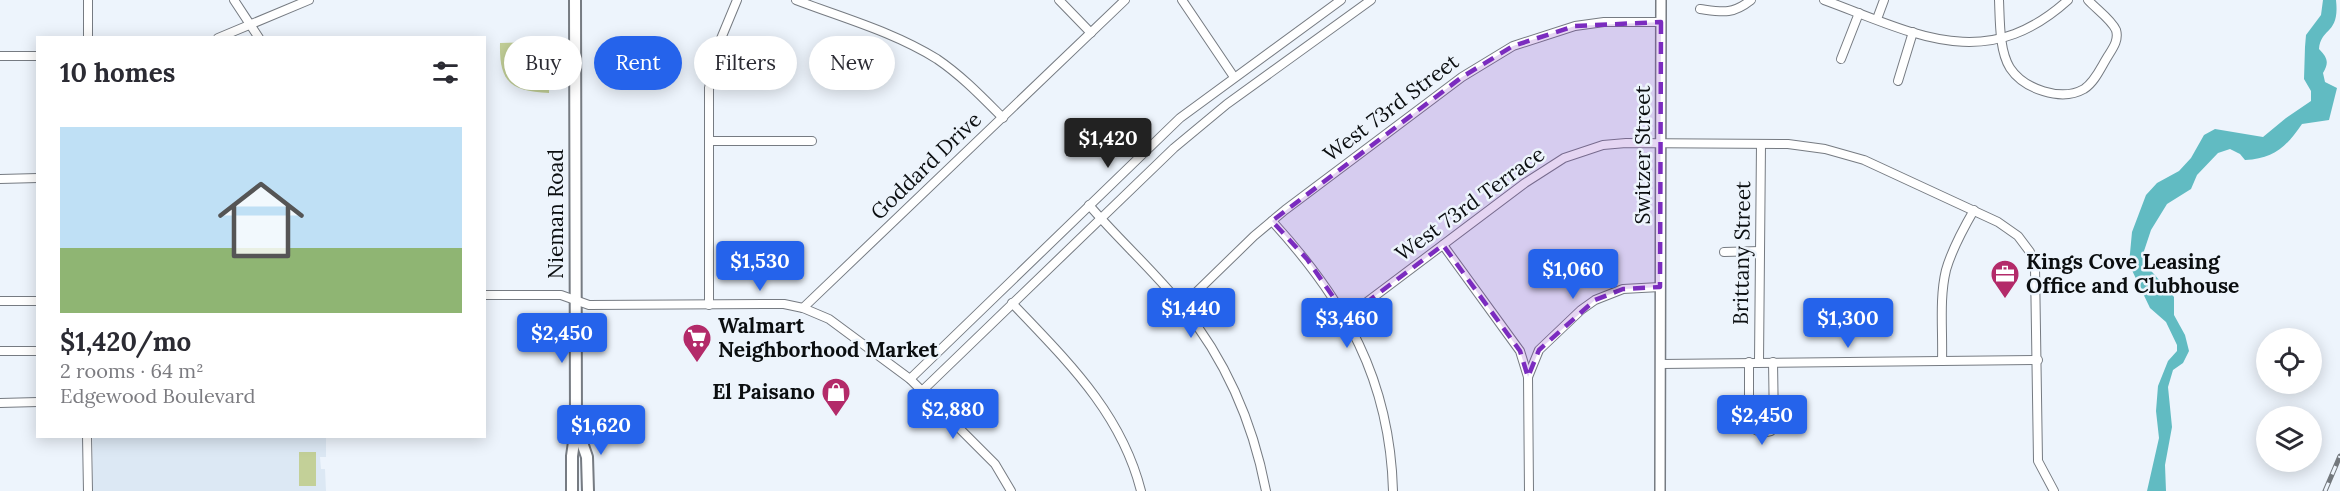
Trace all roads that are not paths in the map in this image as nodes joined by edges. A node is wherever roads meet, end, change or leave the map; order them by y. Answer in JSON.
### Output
{"nodes":[{"id":1,"x":88,"y":0,"type":"edge"},
{"id":2,"x":234,"y":0,"type":"edge"},
{"id":3,"x":309,"y":0,"type":"edge"},
{"id":4,"x":575,"y":0,"type":"edge"},
{"id":5,"x":737,"y":0,"type":"edge"},
{"id":6,"x":795,"y":0,"type":"edge"},
{"id":7,"x":1059,"y":0,"type":"edge"},
{"id":8,"x":1125,"y":0,"type":"edge"},
{"id":9,"x":1182,"y":0,"type":"edge"},
{"id":10,"x":1341,"y":0,"type":"edge"},
{"id":11,"x":1371,"y":0,"type":"edge"},
{"id":12,"x":1661,"y":0,"type":"edge"},
{"id":13,"x":1750,"y":0,"type":"edge"},
{"id":14,"x":1824,"y":0,"type":"edge"},
{"id":15,"x":1884,"y":0,"type":"edge"},
{"id":16,"x":1999,"y":0,"type":"edge"},
{"id":17,"x":2068,"y":0,"type":"edge"},
{"id":18,"x":2088,"y":0,"type":"edge"},
{"id":19,"x":1332,"y":3,"type":"edge"},
{"id":20,"x":1700,"y":9,"type":"dead end"},
{"id":21,"x":1858,"y":13,"type":"junction"},
{"id":22,"x":1877,"y":19,"type":"junction"},
{"id":23,"x":1661,"y":22,"type":"junction"},
{"id":24,"x":250,"y":25,"type":"junction"},
{"id":25,"x":1913,"y":32,"type":"junction"},
{"id":26,"x":1091,"y":33,"type":"junction"},
{"id":27,"x":88,"y":36,"type":"edge"},
{"id":28,"x":223,"y":36,"type":"edge"},
{"id":29,"x":258,"y":36,"type":"edge"},
{"id":30,"x":2003,"y":39,"type":"junction"},
{"id":31,"x":0,"y":56,"type":"edge"},
{"id":32,"x":36,"y":56,"type":"edge"},
{"id":33,"x":1841,"y":59,"type":"dead end"},
{"id":34,"x":1234,"y":76,"type":"junction"},
{"id":35,"x":1898,"y":81,"type":"dead end"},
{"id":36,"x":1003,"y":118,"type":"junction"},
{"id":37,"x":709,"y":141,"type":"junction"},
{"id":38,"x":812,"y":141,"type":"dead end"},
{"id":39,"x":1661,"y":143,"type":"junction"},
{"id":40,"x":1761,"y":144,"type":"junction"},
{"id":41,"x":36,"y":178,"type":"edge"},
{"id":42,"x":0,"y":179,"type":"edge"},
{"id":43,"x":1089,"y":205,"type":"junction"},
{"id":44,"x":1974,"y":210,"type":"junction"},
{"id":45,"x":1100,"y":218,"type":"junction"},
{"id":46,"x":1272,"y":220,"type":"junction"},
{"id":47,"x":1443,"y":245,"type":"junction"},
{"id":48,"x":1760,"y":251,"type":"junction"},
{"id":49,"x":1724,"y":252,"type":"dead end"},
{"id":50,"x":1660,"y":287,"type":"junction"},
{"id":51,"x":486,"y":296,"type":"edge"},
{"id":52,"x":0,"y":301,"type":"edge"},
{"id":53,"x":36,"y":301,"type":"edge"},
{"id":54,"x":576,"y":301,"type":"junction"},
{"id":55,"x":1012,"y":303,"type":"junction"},
{"id":56,"x":709,"y":305,"type":"junction"},
{"id":57,"x":1182,"y":306,"type":"junction"},
{"id":58,"x":803,"y":308,"type":"junction"},
{"id":59,"x":1347,"y":317,"type":"junction"},
{"id":60,"x":1,"y":351,"type":"edge"},
{"id":61,"x":36,"y":351,"type":"edge"},
{"id":62,"x":2038,"y":360,"type":"junction"},
{"id":63,"x":1942,"y":361,"type":"junction"},
{"id":64,"x":1749,"y":362,"type":"junction"},
{"id":65,"x":1759,"y":362,"type":"junction"},
{"id":66,"x":1773,"y":362,"type":"junction"},
{"id":67,"x":1661,"y":364,"type":"junction"},
{"id":68,"x":1528,"y":377,"type":"junction"},
{"id":69,"x":910,"y":379,"type":"junction"},
{"id":70,"x":922,"y":391,"type":"junction"},
{"id":71,"x":36,"y":402,"type":"edge"},
{"id":72,"x":0,"y":403,"type":"edge"},
{"id":73,"x":576,"y":428,"type":"junction"},
{"id":74,"x":87,"y":438,"type":"edge"},
{"id":75,"x":88,"y":491,"type":"edge"},
{"id":76,"x":572,"y":491,"type":"edge"},
{"id":77,"x":588,"y":491,"type":"edge"},
{"id":78,"x":1011,"y":491,"type":"edge"},
{"id":79,"x":1141,"y":491,"type":"edge"},
{"id":80,"x":1266,"y":491,"type":"edge"},
{"id":81,"x":1393,"y":491,"type":"edge"},
{"id":82,"x":1529,"y":491,"type":"edge"},
{"id":83,"x":1660,"y":491,"type":"edge"},
{"id":84,"x":2054,"y":491,"type":"edge"}],
"edges":[{"from":1,"to":27,"type":"street"},
{"from":2,"to":24,"type":"street"},
{"from":3,"to":24,"type":"street"},
{"from":4,"to":54,"type":"main road","name":"Nieman Road"},
{"from":5,"to":37,"type":"street"},
{"from":6,"to":36,"type":"street"},
{"from":7,"to":26,"type":"street"},
{"from":8,"to":26,"type":"street","name":"Goddard Drive"},
{"from":9,"to":34,"type":"street"},
{"from":10,"to":19,"type":"street"},
{"from":11,"to":45,"type":"street"},
{"from":12,"to":23,"type":"street","name":"Switzer Street"},
{"from":13,"to":20,"type":"street"},
{"from":14,"to":21,"type":"street"},
{"from":15,"to":22,"type":"street"},
{"from":16,"to":30,"type":"street"},
{"from":17,"to":30,"type":"street"},
{"from":18,"to":30,"type":"street"},
{"from":19,"to":34,"type":"street"},
{"from":21,"to":22,"type":"street"},
{"from":21,"to":33,"type":"street"},
{"from":22,"to":25,"type":"street"},
{"from":23,"to":39,"type":"street","name":"Switzer Street"},
{"from":23,"to":46,"type":"street","name":"West 73rd Street"},
{"from":24,"to":28,"type":"street"},
{"from":24,"to":29,"type":"street"},
{"from":25,"to":30,"type":"street"},
{"from":25,"to":35,"type":"street"},
{"from":26,"to":36,"type":"street","name":"Goddard Drive"},
{"from":31,"to":32,"type":"street"},
{"from":34,"to":43,"type":"street"},
{"from":36,"to":58,"type":"street","name":"Goddard Drive"},
{"from":37,"to":38,"type":"street"},
{"from":37,"to":56,"type":"street"},
{"from":39,"to":40,"type":"street","name":"West 73rd Terrace"},
{"from":39,"to":47,"type":"street","name":"West 73rd Terrace"},
{"from":39,"to":50,"type":"street","name":"Switzer Street"},
{"from":40,"to":44,"type":"street","name":"West 73rd Terrace"},
{"from":40,"to":48,"type":"street","name":"Brittany Street"},
{"from":41,"to":42,"type":"street"},
{"from":43,"to":45,"type":"street"},
{"from":43,"to":69,"type":"street"},
{"from":44,"to":62,"type":"street","name":"West 73rd Terrace"},
{"from":44,"to":63,"type":"street"},
{"from":45,"to":55,"type":"street"},
{"from":45,"to":57,"type":"street"},
{"from":46,"to":57,"type":"street","name":"West 73rd Street"},
{"from":46,"to":59,"type":"street"},
{"from":47,"to":59,"type":"street","name":"West 73rd Terrace"},
{"from":47,"to":68,"type":"street"},
{"from":48,"to":49,"type":"street"},
{"from":48,"to":65,"type":"street","name":"Brittany Street"},
{"from":50,"to":67,"type":"street","name":"Switzer Street"},
{"from":50,"to":68,"type":"street"},
{"from":51,"to":54,"type":"street"},
{"from":52,"to":53,"type":"street"},
{"from":54,"to":56,"type":"street"},
{"from":54,"to":73,"type":"main road","name":"Nieman Road"},
{"from":55,"to":70,"type":"street"},
{"from":55,"to":79,"type":"street"},
{"from":56,"to":58,"type":"street"},
{"from":57,"to":80,"type":"street"},
{"from":58,"to":69,"type":"street"},
{"from":59,"to":81,"type":"street"},
{"from":60,"to":61,"type":"street"},
{"from":62,"to":63,"type":"street"},
{"from":62,"to":84,"type":"street","name":"West 73rd Terrace"},
{"from":63,"to":66,"type":"street"},
{"from":64,"to":65,"type":"street"},
{"from":64,"to":66,"type":"street"},
{"from":64,"to":67,"type":"street"},
{"from":65,"to":66,"type":"street"},
{"from":67,"to":83,"type":"street","name":"Switzer Street"},
{"from":68,"to":82,"type":"street"},
{"from":69,"to":70,"type":"street"},
{"from":70,"to":78,"type":"street"},
{"from":71,"to":72,"type":"street"},
{"from":73,"to":76,"type":"main road","name":"Nieman Road"},
{"from":73,"to":77,"type":"main road","name":"Nieman Road"},
{"from":74,"to":75,"type":"street"}]}
